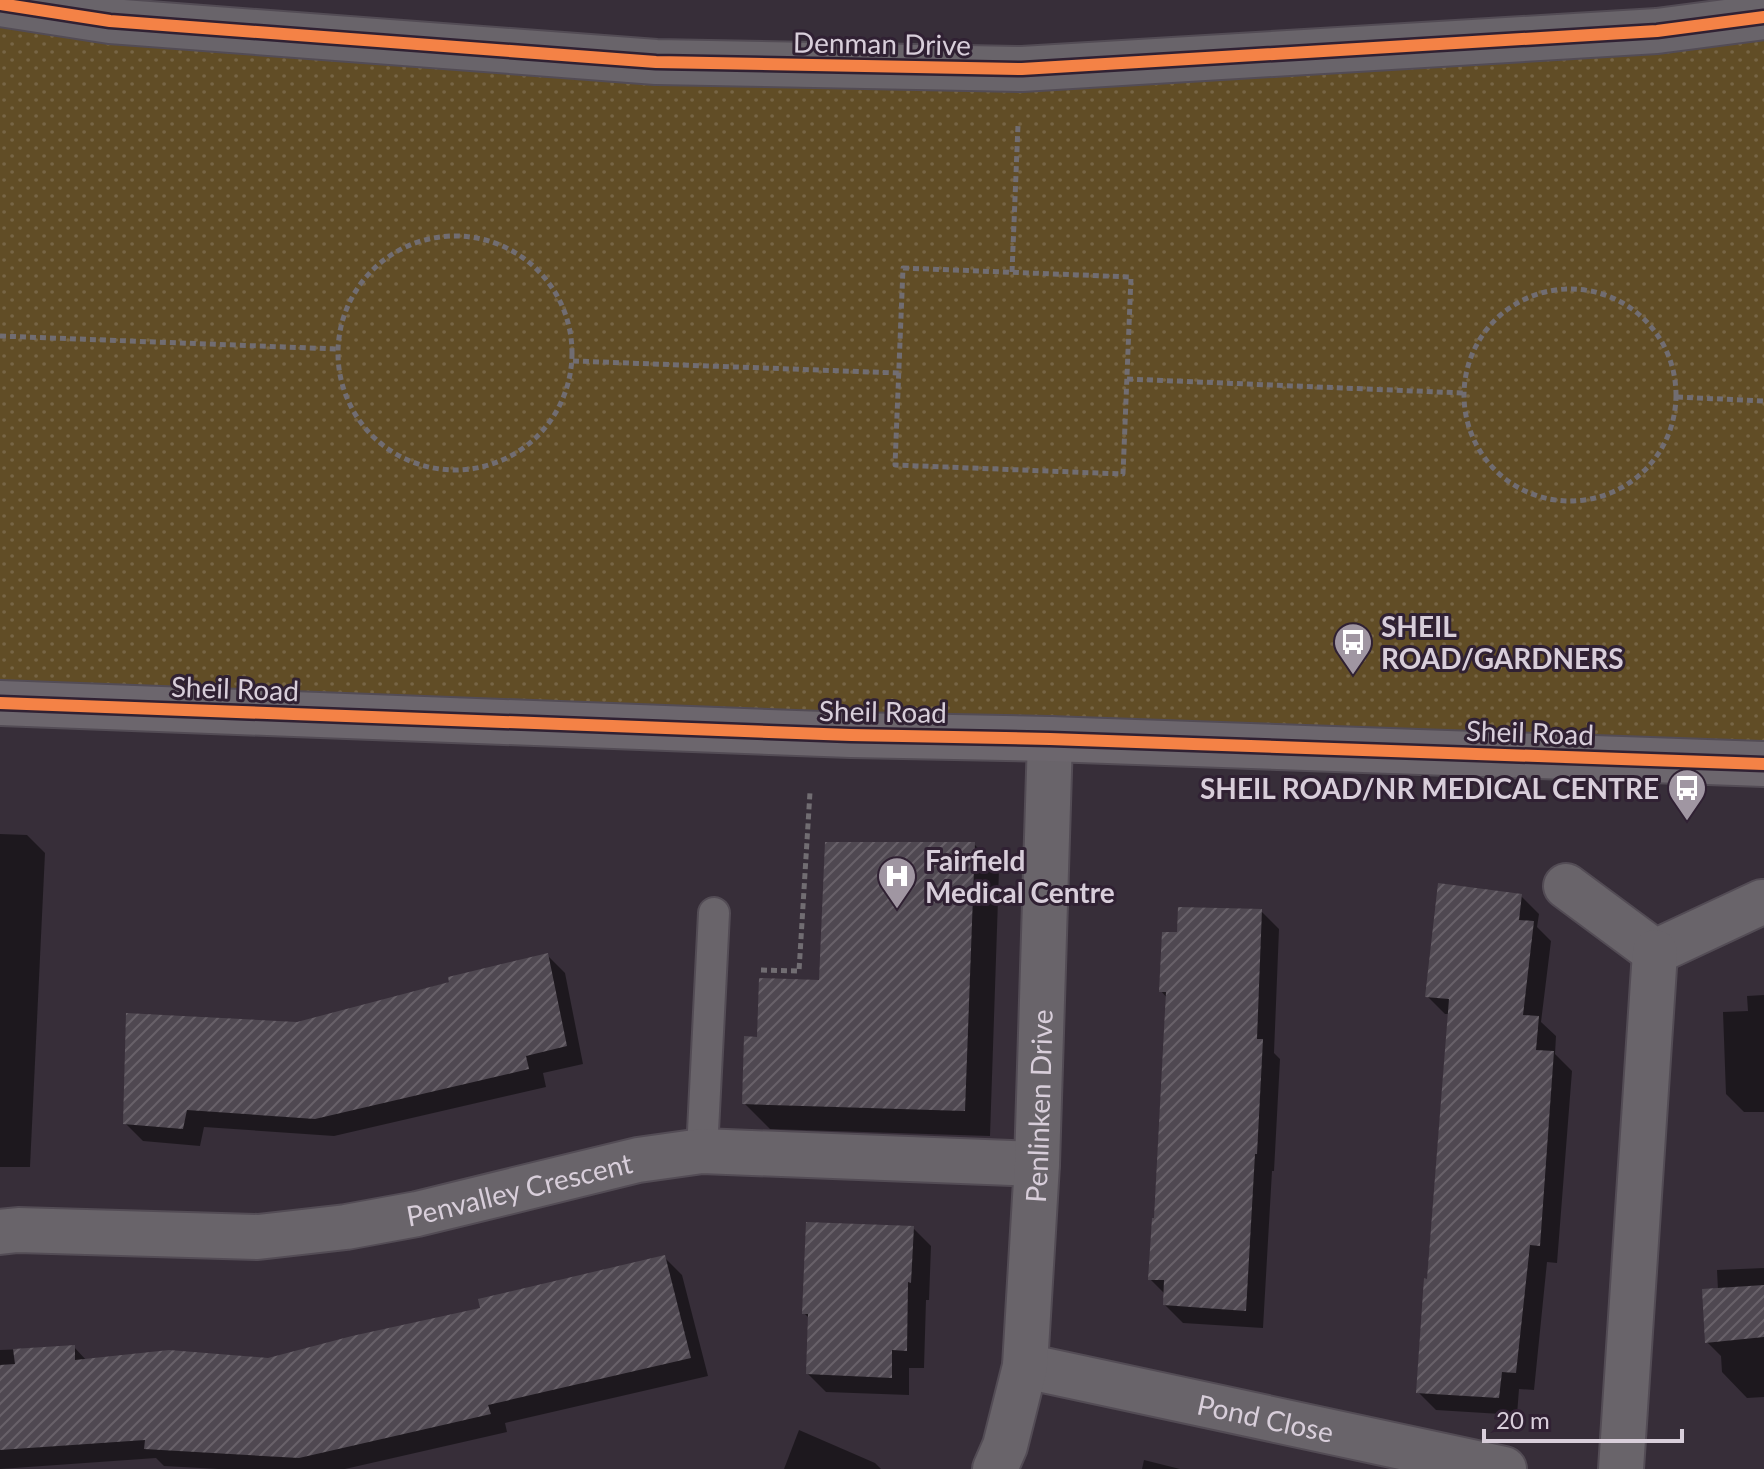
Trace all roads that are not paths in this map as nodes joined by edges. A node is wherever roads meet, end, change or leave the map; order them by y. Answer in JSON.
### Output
{"nodes":[{"id":1,"x":0,"y":4,"type":"edge"},
{"id":2,"x":1764,"y":17,"type":"edge"},
{"id":3,"x":0,"y":703,"type":"edge"},
{"id":4,"x":1050,"y":739,"type":"junction"},
{"id":5,"x":1764,"y":764,"type":"edge"},
{"id":6,"x":1566,"y":886,"type":"dead end"},
{"id":7,"x":1762,"y":902,"type":"edge"},
{"id":8,"x":714,"y":913,"type":"dead end"},
{"id":9,"x":1655,"y":952,"type":"junction"},
{"id":10,"x":702,"y":1151,"type":"junction"},
{"id":11,"x":1037,"y":1164,"type":"junction"},
{"id":12,"x":0,"y":1232,"type":"edge"},
{"id":13,"x":1025,"y":1366,"type":"junction"},
{"id":14,"x":995,"y":1469,"type":"edge"},
{"id":15,"x":1504,"y":1469,"type":"edge"},
{"id":16,"x":1621,"y":1469,"type":"edge"}],
"edges":[{"from":1,"to":2,"type":"street","name":"Denman Drive"},
{"from":3,"to":4,"type":"main road","name":"Sheil Road"},
{"from":4,"to":5,"type":"main road","name":"Sheil Road"},
{"from":4,"to":11,"type":"street","name":"Penlinken Drive"},
{"from":6,"to":9,"type":"street"},
{"from":7,"to":9,"type":"street"},
{"from":8,"to":10,"type":"lane"},
{"from":9,"to":16,"type":"street"},
{"from":10,"to":11,"type":"street","name":"Penvalley Crescent"},
{"from":10,"to":12,"type":"street","name":"Penvalley Crescent"},
{"from":11,"to":13,"type":"street","name":"Penlinken Drive"},
{"from":13,"to":14,"type":"street","name":"Penlinken Drive"},
{"from":13,"to":15,"type":"street","name":"Pond Close"}]}
